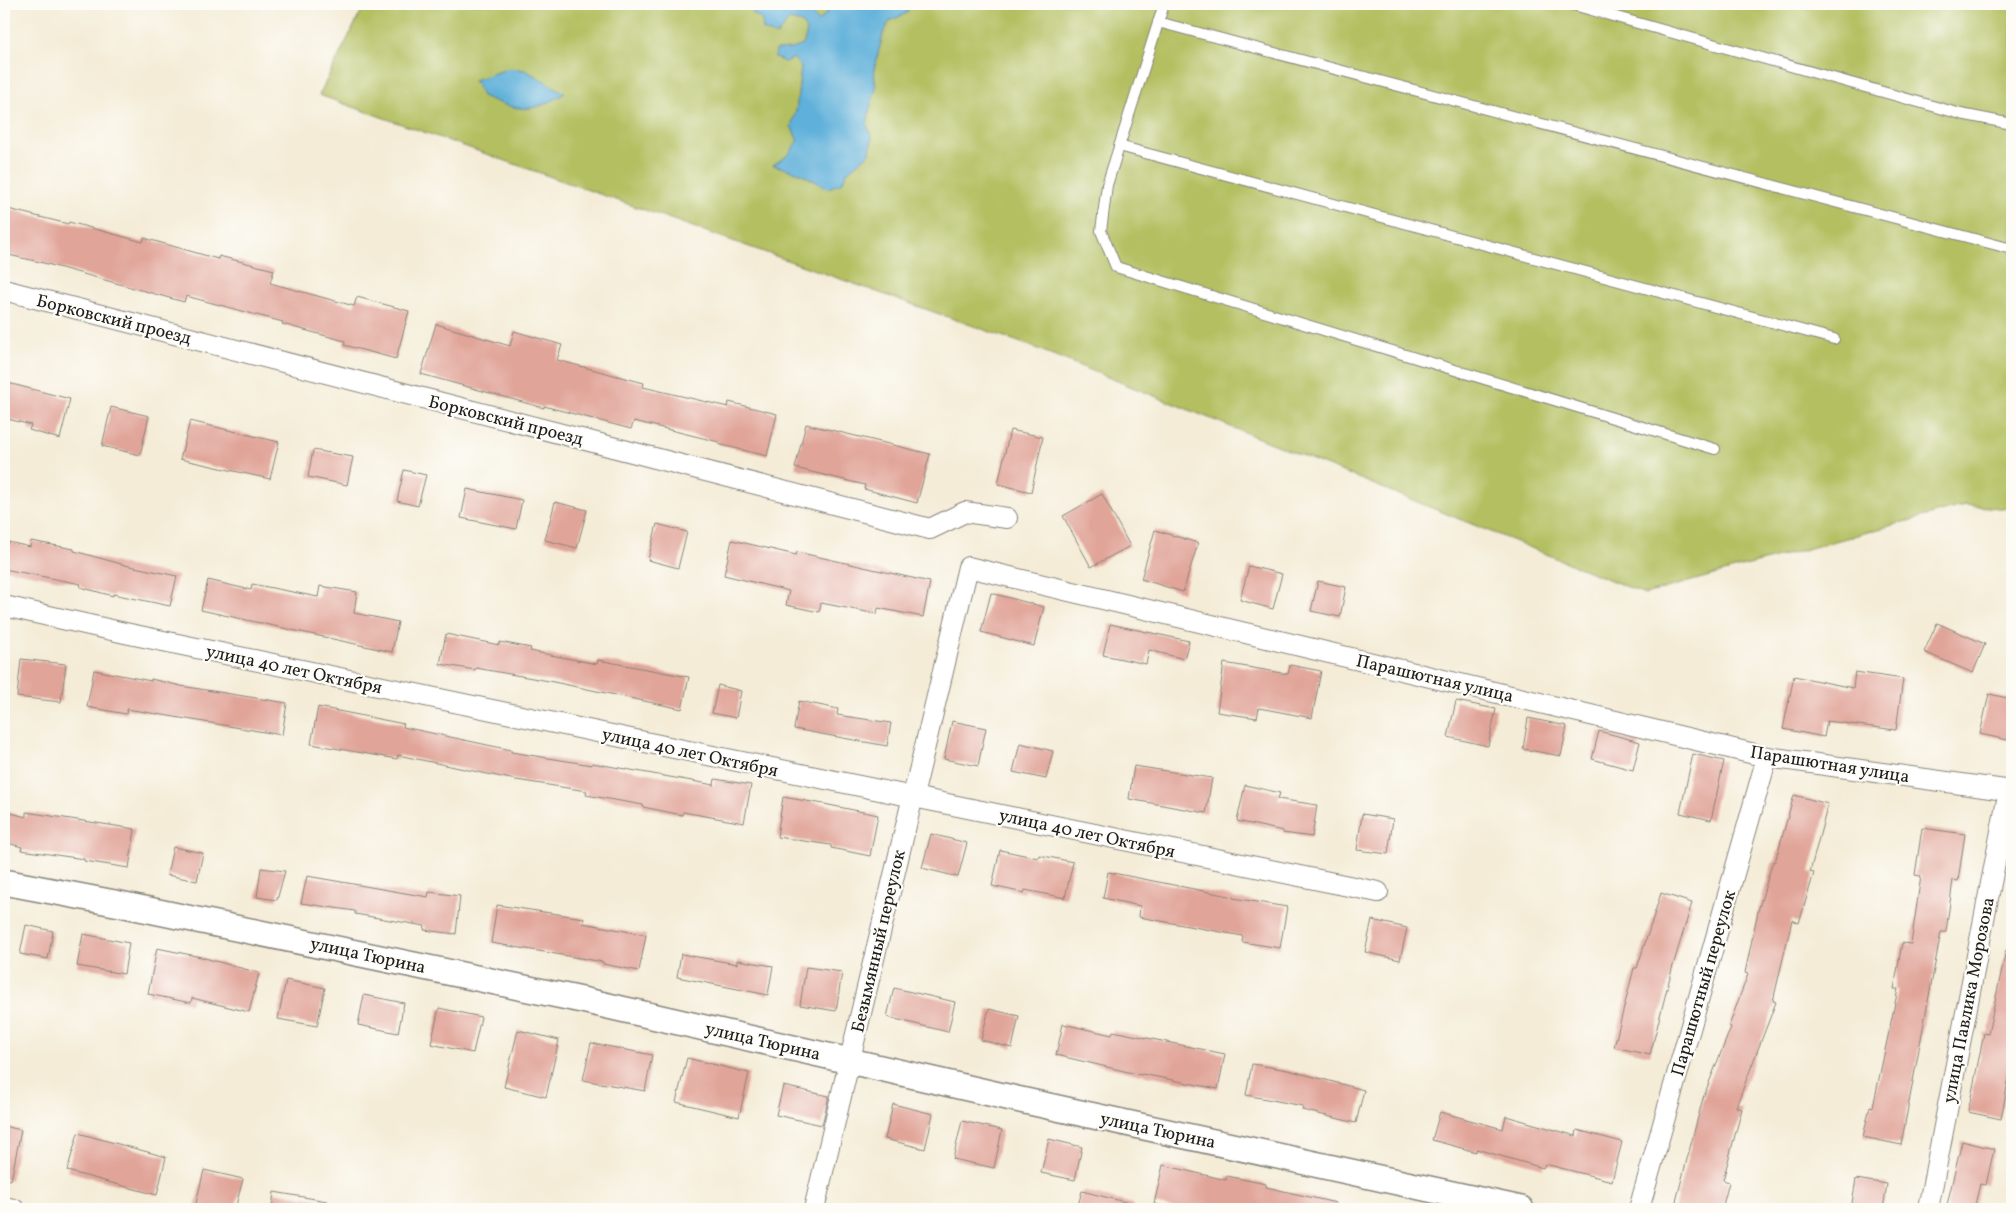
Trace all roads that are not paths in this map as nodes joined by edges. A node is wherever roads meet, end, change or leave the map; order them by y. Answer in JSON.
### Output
{"nodes":[{"id":1,"x":1164,"y":4,"type":"edge"},
{"id":2,"x":1570,"y":4,"type":"edge"},
{"id":3,"x":1158,"y":22,"type":"junction"},
{"id":4,"x":2012,"y":124,"type":"edge"},
{"id":5,"x":1119,"y":146,"type":"junction"},
{"id":6,"x":2012,"y":249,"type":"edge"},
{"id":7,"x":4,"y":290,"type":"edge"},
{"id":8,"x":1834,"y":339,"type":"dead end"},
{"id":9,"x":1715,"y":448,"type":"dead end"},
{"id":10,"x":1007,"y":518,"type":"dead end"},
{"id":11,"x":4,"y":606,"type":"edge"},
{"id":12,"x":943,"y":673,"type":"joint"},
{"id":13,"x":1767,"y":757,"type":"junction"},
{"id":14,"x":2011,"y":791,"type":"edge"},
{"id":15,"x":912,"y":797,"type":"junction"},
{"id":16,"x":4,"y":882,"type":"edge"},
{"id":17,"x":1378,"y":892,"type":"dead end"},
{"id":18,"x":850,"y":1060,"type":"junction"},
{"id":19,"x":4,"y":1207,"type":"edge"},
{"id":20,"x":14,"y":1209,"type":"edge"},
{"id":21,"x":814,"y":1209,"type":"edge"},
{"id":22,"x":1521,"y":1209,"type":"edge"},
{"id":23,"x":1639,"y":1209,"type":"edge"},
{"id":24,"x":1928,"y":1209,"type":"edge"}],
"edges":[{"from":1,"to":3,"type":"lane"},
{"from":2,"to":4,"type":"lane"},
{"from":3,"to":5,"type":"lane"},
{"from":3,"to":6,"type":"lane"},
{"from":5,"to":8,"type":"lane"},
{"from":5,"to":9,"type":"lane"},
{"from":7,"to":10,"type":"street","name":"Борковский проезд"},
{"from":11,"to":15,"type":"street","name":"улица 40 лет Октября"},
{"from":12,"to":13,"type":"street","name":"Парашютная улица"},
{"from":12,"to":15,"type":"street","name":"Безымянный переулок"},
{"from":13,"to":14,"type":"street","name":"Парашютная улица"},
{"from":13,"to":23,"type":"street","name":"Парашютный переулок"},
{"from":14,"to":24,"type":"street","name":"улица Павлика Морозова"},
{"from":15,"to":17,"type":"street","name":"улица 40 лет Октября"},
{"from":15,"to":18,"type":"street","name":"Безымянный переулок"},
{"from":16,"to":18,"type":"street","name":"улица Тюрина"},
{"from":18,"to":21,"type":"street","name":"Безымянный переулок"},
{"from":18,"to":22,"type":"street","name":"улица Тюрина"},
{"from":19,"to":20,"type":"street"}]}
